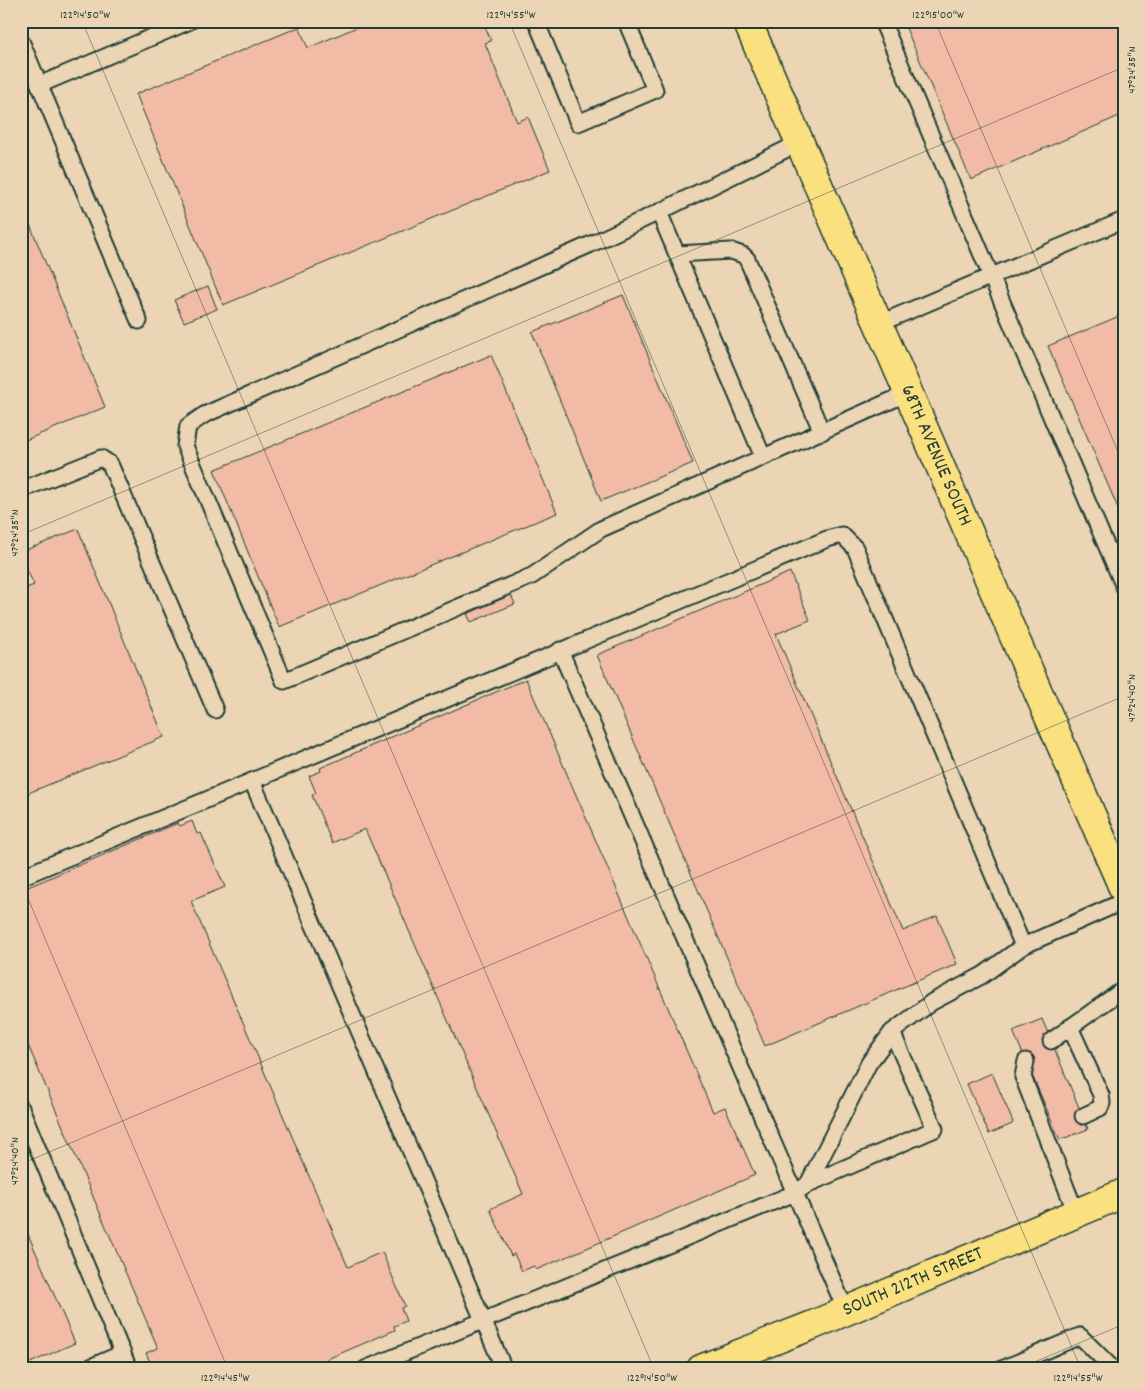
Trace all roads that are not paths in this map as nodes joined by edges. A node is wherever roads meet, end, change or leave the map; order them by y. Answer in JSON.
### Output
{"nodes":[{"id":1,"x":190,"y":21,"type":"edge"},
{"id":2,"x":536,"y":21,"type":"edge"},
{"id":3,"x":626,"y":21,"type":"edge"},
{"id":4,"x":747,"y":21,"type":"edge"},
{"id":5,"x":882,"y":21,"type":"edge"},
{"id":6,"x":21,"y":41,"type":"edge"},
{"id":7,"x":39,"y":85,"type":"junction"},
{"id":8,"x":799,"y":142,"type":"junction"},
{"id":9,"x":660,"y":212,"type":"junction"},
{"id":10,"x":1124,"y":220,"type":"edge"},
{"id":11,"x":677,"y":254,"type":"junction"},
{"id":12,"x":991,"y":276,"type":"junction"},
{"id":13,"x":139,"y":321,"type":"dead end"},
{"id":14,"x":878,"y":324,"type":"junction"},
{"id":15,"x":908,"y":394,"type":"junction"},
{"id":16,"x":822,"y":432,"type":"junction"},
{"id":17,"x":764,"y":457,"type":"junction"},
{"id":18,"x":21,"y":490,"type":"edge"},
{"id":19,"x":1124,"y":586,"type":"edge"},
{"id":20,"x":560,"y":650,"type":"junction"},
{"id":21,"x":215,"y":710,"type":"dead end"},
{"id":22,"x":252,"y":781,"type":"junction"},
{"id":23,"x":21,"y":877,"type":"edge"},
{"id":24,"x":1124,"y":890,"type":"edge"},
{"id":25,"x":1124,"y":901,"type":"edge"},
{"id":26,"x":1024,"y":946,"type":"junction"},
{"id":27,"x":1124,"y":989,"type":"edge"},
{"id":28,"x":1070,"y":1027,"type":"junction"},
{"id":29,"x":892,"y":1032,"type":"junction"},
{"id":30,"x":1051,"y":1041,"type":"dead end"},
{"id":31,"x":1026,"y":1061,"type":"dead end"},
{"id":32,"x":21,"y":1108,"type":"edge"},
{"id":33,"x":1083,"y":1116,"type":"dead end"},
{"id":34,"x":808,"y":1184,"type":"junction"},
{"id":35,"x":794,"y":1193,"type":"junction"},
{"id":36,"x":1124,"y":1193,"type":"edge"},
{"id":37,"x":1076,"y":1213,"type":"junction"},
{"id":38,"x":846,"y":1311,"type":"junction"},
{"id":39,"x":483,"y":1320,"type":"junction"},
{"id":40,"x":123,"y":1353,"type":"junction"},
{"id":41,"x":86,"y":1369,"type":"edge"},
{"id":42,"x":129,"y":1369,"type":"edge"},
{"id":43,"x":365,"y":1369,"type":"edge"},
{"id":44,"x":504,"y":1369,"type":"edge"},
{"id":45,"x":701,"y":1369,"type":"edge"},
{"id":46,"x":1002,"y":1369,"type":"edge"},
{"id":47,"x":1113,"y":1369,"type":"edge"}],
"edges":[{"from":1,"to":7,"type":"lane"},
{"from":2,"to":3,"type":"lane"},
{"from":4,"to":8,"type":"main road","name":"68TH AVENUE SOUTH"},
{"from":5,"to":12,"type":"lane"},
{"from":6,"to":7,"type":"lane"},
{"from":7,"to":13,"type":"lane"},
{"from":8,"to":9,"type":"lane"},
{"from":8,"to":14,"type":"main road","name":"68TH AVENUE SOUTH"},
{"from":9,"to":11,"type":"lane"},
{"from":9,"to":17,"type":"lane"},
{"from":10,"to":12,"type":"lane"},
{"from":11,"to":16,"type":"lane"},
{"from":11,"to":17,"type":"lane"},
{"from":12,"to":14,"type":"lane"},
{"from":12,"to":19,"type":"lane"},
{"from":14,"to":15,"type":"main road","name":"68TH AVENUE SOUTH"},
{"from":15,"to":16,"type":"lane"},
{"from":15,"to":24,"type":"main road","name":"68TH AVENUE SOUTH"},
{"from":16,"to":17,"type":"lane"},
{"from":18,"to":21,"type":"lane"},
{"from":20,"to":22,"type":"lane"},
{"from":20,"to":26,"type":"lane"},
{"from":20,"to":35,"type":"lane"},
{"from":22,"to":23,"type":"lane"},
{"from":22,"to":39,"type":"lane"},
{"from":25,"to":26,"type":"lane"},
{"from":26,"to":29,"type":"lane"},
{"from":27,"to":28,"type":"lane"},
{"from":28,"to":30,"type":"lane"},
{"from":28,"to":33,"type":"lane"},
{"from":29,"to":34,"type":"lane"},
{"from":29,"to":34,"type":"lane"},
{"from":31,"to":37,"type":"lane"},
{"from":32,"to":40,"type":"lane"},
{"from":34,"to":35,"type":"lane"},
{"from":35,"to":38,"type":"lane"},
{"from":35,"to":39,"type":"lane"},
{"from":36,"to":37,"type":"main road","name":"SOUTH 212TH STREET"},
{"from":37,"to":38,"type":"main road","name":"SOUTH 212TH STREET"},
{"from":38,"to":45,"type":"main road","name":"SOUTH 212TH STREET"},
{"from":39,"to":43,"type":"lane"},
{"from":39,"to":44,"type":"lane"},
{"from":40,"to":41,"type":"lane"},
{"from":40,"to":42,"type":"lane"},
{"from":46,"to":47,"type":"lane"}]}
